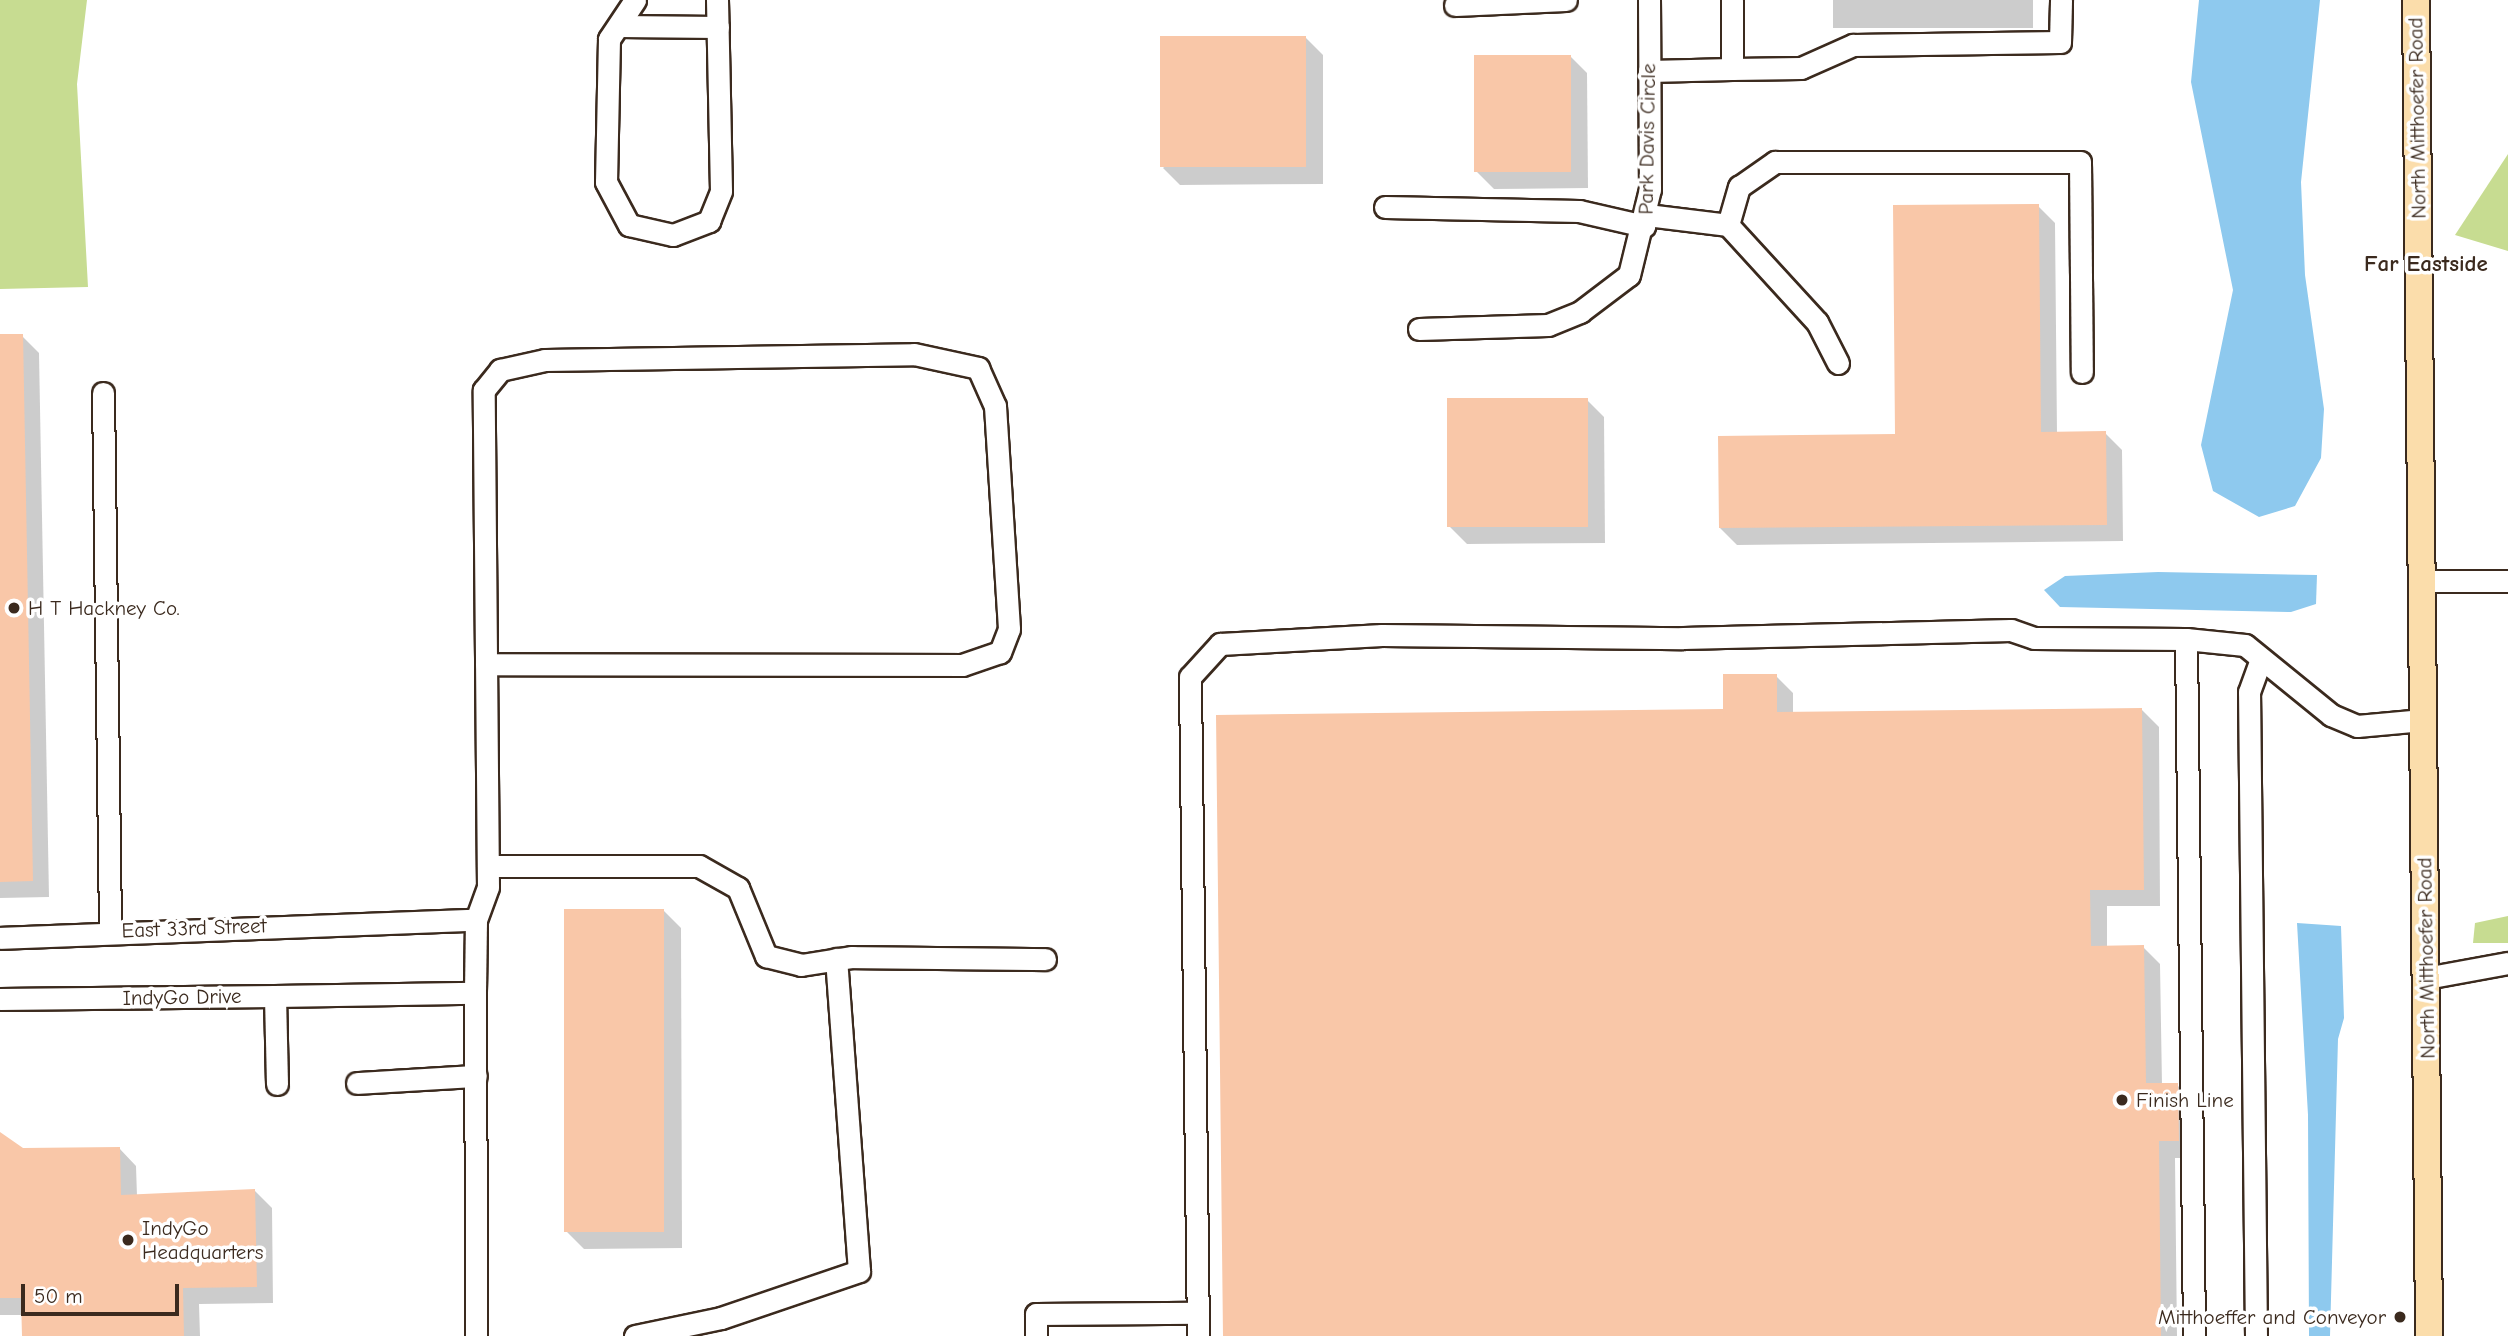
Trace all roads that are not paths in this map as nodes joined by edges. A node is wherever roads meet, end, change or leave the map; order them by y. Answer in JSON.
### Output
{"nodes":[{"id":1,"x":635,"y":0,"type":"edge"},
{"id":2,"x":717,"y":0,"type":"edge"},
{"id":3,"x":1566,"y":0,"type":"edge"},
{"id":4,"x":1649,"y":0,"type":"edge"},
{"id":5,"x":1732,"y":0,"type":"edge"},
{"id":6,"x":2061,"y":0,"type":"edge"},
{"id":7,"x":2416,"y":0,"type":"edge"},
{"id":8,"x":1455,"y":5,"type":"dead end"},
{"id":9,"x":620,"y":26,"type":"junction"},
{"id":10,"x":718,"y":27,"type":"junction"},
{"id":11,"x":1732,"y":69,"type":"junction"},
{"id":12,"x":1649,"y":71,"type":"junction"},
{"id":13,"x":1385,"y":207,"type":"dead end"},
{"id":14,"x":1646,"y":221,"type":"junction"},
{"id":15,"x":1728,"y":225,"type":"junction"},
{"id":16,"x":1419,"y":329,"type":"dead end"},
{"id":17,"x":1838,"y":363,"type":"dead end"},
{"id":18,"x":2082,"y":372,"type":"dead end"},
{"id":19,"x":103,"y":393,"type":"dead end"},
{"id":20,"x":2508,"y":580,"type":"edge"},
{"id":21,"x":2422,"y":581,"type":"junction"},
{"id":22,"x":2186,"y":639,"type":"junction"},
{"id":23,"x":2261,"y":659,"type":"junction"},
{"id":24,"x":486,"y":664,"type":"junction"},
{"id":25,"x":2423,"y":720,"type":"junction"},
{"id":26,"x":488,"y":866,"type":"junction"},
{"id":27,"x":476,"y":920,"type":"junction"},
{"id":28,"x":110,"y":930,"type":"junction"},
{"id":29,"x":0,"y":938,"type":"edge"},
{"id":30,"x":836,"y":959,"type":"junction"},
{"id":31,"x":1045,"y":959,"type":"dead end"},
{"id":32,"x":2508,"y":963,"type":"edge"},
{"id":33,"x":2426,"y":978,"type":"junction"},
{"id":34,"x":475,"y":993,"type":"junction"},
{"id":35,"x":275,"y":996,"type":"junction"},
{"id":36,"x":0,"y":999,"type":"edge"},
{"id":37,"x":476,"y":1076,"type":"junction"},
{"id":38,"x":357,"y":1083,"type":"dead end"},
{"id":39,"x":278,"y":1084,"type":"dead end"},
{"id":40,"x":1198,"y":1313,"type":"junction"},
{"id":41,"x":476,"y":1336,"type":"edge"},
{"id":42,"x":635,"y":1336,"type":"edge"},
{"id":43,"x":1036,"y":1336,"type":"edge"},
{"id":44,"x":1198,"y":1336,"type":"edge"},
{"id":45,"x":2194,"y":1336,"type":"edge"},
{"id":46,"x":2256,"y":1336,"type":"edge"},
{"id":47,"x":2429,"y":1336,"type":"edge"}],
"edges":[{"from":1,"to":9,"type":"street"},
{"from":2,"to":10,"type":"street"},
{"from":3,"to":8,"type":"street"},
{"from":4,"to":12,"type":"street","name":"Park Davis Circle"},
{"from":5,"to":11,"type":"street"},
{"from":6,"to":11,"type":"street"},
{"from":7,"to":21,"type":"main road","name":"North Mitthoefer Road"},
{"from":9,"to":10,"type":"street"},
{"from":9,"to":10,"type":"street"},
{"from":11,"to":12,"type":"street"},
{"from":12,"to":14,"type":"street","name":"Park Davis Circle"},
{"from":13,"to":14,"type":"street"},
{"from":14,"to":15,"type":"street"},
{"from":14,"to":16,"type":"street","name":"Park Davis Circle"},
{"from":15,"to":17,"type":"street"},
{"from":15,"to":18,"type":"street"},
{"from":19,"to":28,"type":"street"},
{"from":20,"to":21,"type":"street"},
{"from":21,"to":25,"type":"main road","name":"North Mitthoefer Road"},
{"from":22,"to":23,"type":"street"},
{"from":22,"to":40,"type":"street"},
{"from":22,"to":45,"type":"street"},
{"from":23,"to":25,"type":"street"},
{"from":23,"to":46,"type":"street"},
{"from":24,"to":24,"type":"street"},
{"from":24,"to":26,"type":"street"},
{"from":25,"to":33,"type":"main road","name":"North Mitthoefer Road"},
{"from":26,"to":27,"type":"street"},
{"from":26,"to":30,"type":"street"},
{"from":27,"to":28,"type":"street","name":"East 33rd Street"},
{"from":27,"to":34,"type":"street"},
{"from":28,"to":29,"type":"street","name":"East 33rd Street"},
{"from":30,"to":31,"type":"street"},
{"from":30,"to":42,"type":"street"},
{"from":32,"to":33,"type":"street"},
{"from":33,"to":47,"type":"main road","name":"North Mitthoefer Road"},
{"from":34,"to":35,"type":"street","name":"IndyGo Drive"},
{"from":34,"to":37,"type":"street"},
{"from":35,"to":36,"type":"street","name":"IndyGo Drive"},
{"from":35,"to":39,"type":"street"},
{"from":37,"to":38,"type":"street"},
{"from":37,"to":41,"type":"street"},
{"from":40,"to":43,"type":"street"},
{"from":40,"to":44,"type":"street"}]}
